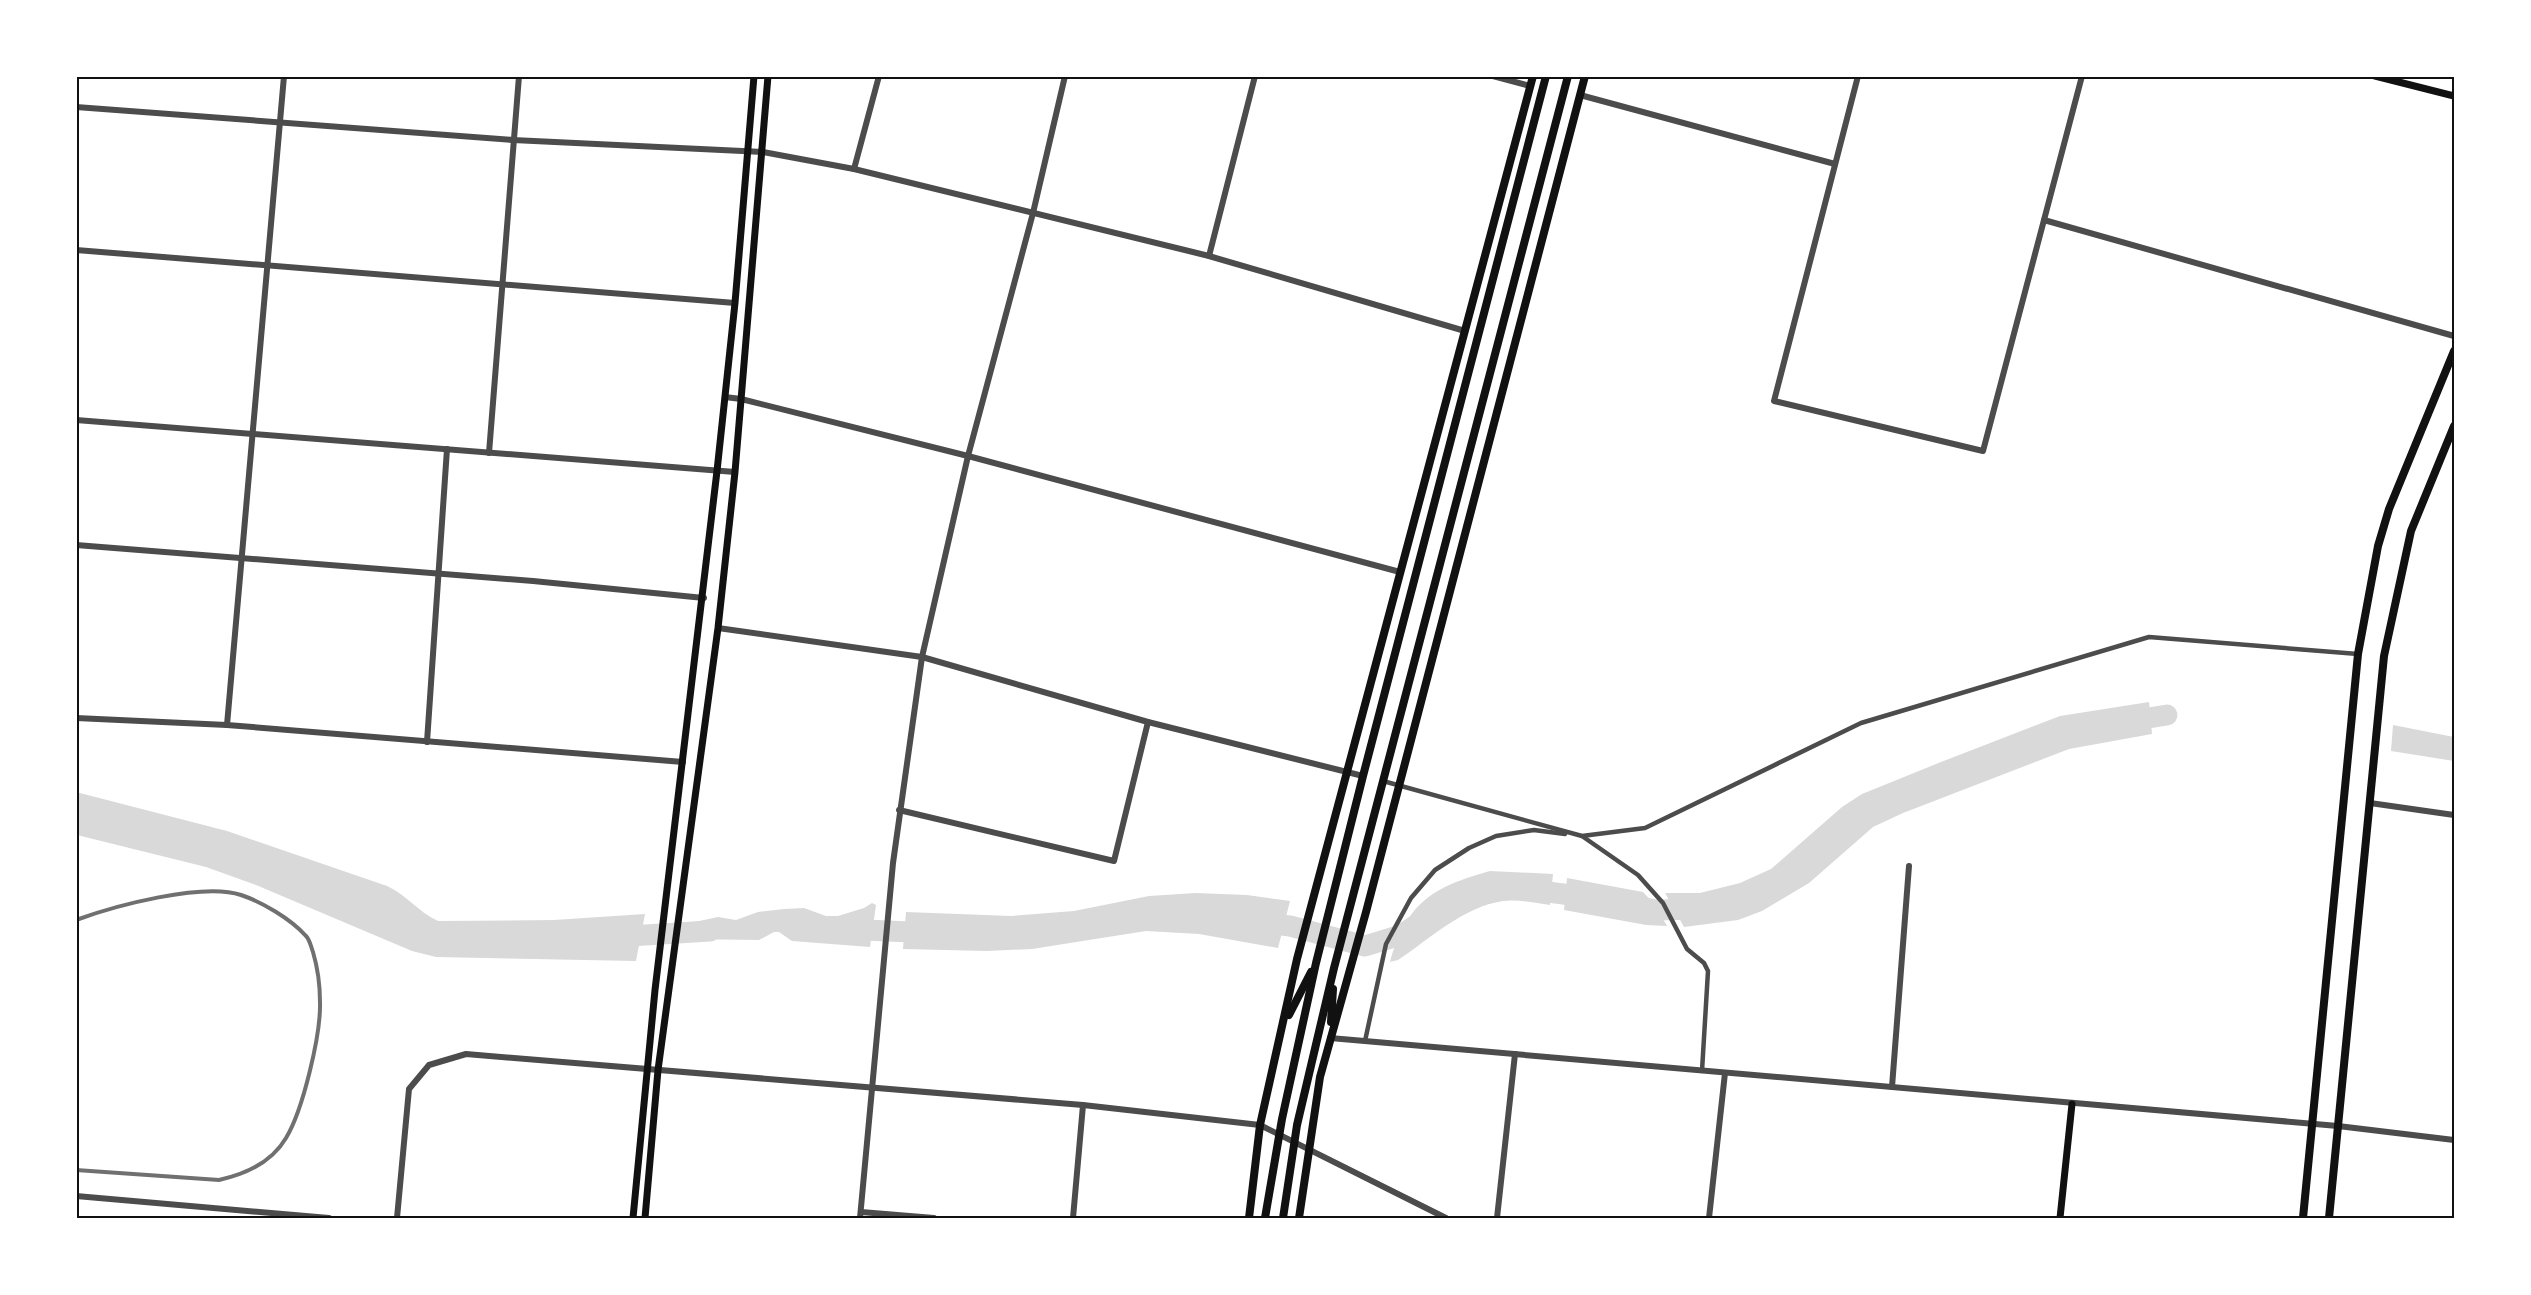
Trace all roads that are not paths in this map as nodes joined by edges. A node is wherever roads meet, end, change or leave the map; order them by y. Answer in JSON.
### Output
{"nodes":[{"id":1,"x":284,"y":76,"type":"edge"},
{"id":2,"x":519,"y":76,"type":"edge"},
{"id":3,"x":754,"y":76,"type":"edge"},
{"id":4,"x":768,"y":76,"type":"edge"},
{"id":5,"x":879,"y":76,"type":"edge"},
{"id":6,"x":1065,"y":76,"type":"edge"},
{"id":7,"x":1255,"y":76,"type":"edge"},
{"id":8,"x":1493,"y":76,"type":"edge"},
{"id":9,"x":1533,"y":76,"type":"edge"},
{"id":10,"x":1546,"y":76,"type":"edge"},
{"id":11,"x":1568,"y":76,"type":"edge"},
{"id":12,"x":1585,"y":76,"type":"edge"},
{"id":13,"x":1858,"y":76,"type":"edge"},
{"id":14,"x":2082,"y":76,"type":"edge"},
{"id":15,"x":2375,"y":76,"type":"edge"},
{"id":16,"x":1530,"y":86,"type":"junction"},
{"id":17,"x":1580,"y":95,"type":"junction"},
{"id":18,"x":2454,"y":96,"type":"edge"},
{"id":19,"x":76,"y":107,"type":"edge"},
{"id":20,"x":280,"y":121,"type":"junction"},
{"id":21,"x":514,"y":140,"type":"junction"},
{"id":22,"x":747,"y":151,"type":"junction"},
{"id":23,"x":763,"y":152,"type":"junction"},
{"id":24,"x":1835,"y":164,"type":"junction"},
{"id":25,"x":854,"y":169,"type":"junction"},
{"id":26,"x":1033,"y":213,"type":"junction"},
{"id":27,"x":2044,"y":220,"type":"junction"},
{"id":28,"x":76,"y":250,"type":"edge"},
{"id":29,"x":1209,"y":256,"type":"junction"},
{"id":30,"x":267,"y":266,"type":"junction"},
{"id":31,"x":503,"y":285,"type":"junction"},
{"id":32,"x":735,"y":303,"type":"junction"},
{"id":33,"x":1465,"y":331,"type":"junction"},
{"id":34,"x":2454,"y":336,"type":"edge"},
{"id":35,"x":2454,"y":351,"type":"edge"},
{"id":36,"x":725,"y":397,"type":"junction"},
{"id":37,"x":741,"y":399,"type":"junction"},
{"id":38,"x":76,"y":420,"type":"edge"},
{"id":39,"x":2454,"y":426,"type":"edge"},
{"id":40,"x":254,"y":434,"type":"junction"},
{"id":41,"x":447,"y":449,"type":"junction"},
{"id":42,"x":489,"y":453,"type":"junction"},
{"id":43,"x":968,"y":456,"type":"junction"},
{"id":44,"x":717,"y":471,"type":"junction"},
{"id":45,"x":735,"y":472,"type":"junction"},
{"id":46,"x":76,"y":545,"type":"edge"},
{"id":47,"x":242,"y":559,"type":"junction"},
{"id":48,"x":1400,"y":572,"type":"junction"},
{"id":49,"x":440,"y":575,"type":"junction"},
{"id":50,"x":704,"y":598,"type":"junction"},
{"id":51,"x":717,"y":628,"type":"junction"},
{"id":52,"x":2358,"y":654,"type":"junction"},
{"id":53,"x":922,"y":657,"type":"junction"},
{"id":54,"x":76,"y":718,"type":"edge"},
{"id":55,"x":1148,"y":722,"type":"junction"},
{"id":56,"x":227,"y":725,"type":"junction"},
{"id":57,"x":427,"y":742,"type":"junction"},
{"id":58,"x":683,"y":762,"type":"junction"},
{"id":59,"x":1346,"y":772,"type":"junction"},
{"id":60,"x":1363,"y":776,"type":"junction"},
{"id":61,"x":1383,"y":781,"type":"junction"},
{"id":62,"x":1398,"y":785,"type":"junction"},
{"id":63,"x":2370,"y":803,"type":"junction"},
{"id":64,"x":899,"y":810,"type":"junction"},
{"id":65,"x":2454,"y":815,"type":"edge"},
{"id":66,"x":1582,"y":836,"type":"junction"},
{"id":67,"x":1909,"y":866,"type":"dead end"},
{"id":68,"x":1316,"y":963,"type":"junction"},
{"id":69,"x":1334,"y":968,"type":"junction"},
{"id":70,"x":1284,"y":1023,"type":"junction"},
{"id":71,"x":1330,"y":1038,"type":"junction"},
{"id":72,"x":1365,"y":1041,"type":"junction"},
{"id":73,"x":1515,"y":1054,"type":"junction"},
{"id":74,"x":646,"y":1069,"type":"junction"},
{"id":75,"x":658,"y":1070,"type":"junction"},
{"id":76,"x":1702,"y":1071,"type":"junction"},
{"id":77,"x":1725,"y":1073,"type":"junction"},
{"id":78,"x":1892,"y":1087,"type":"junction"},
{"id":79,"x":872,"y":1088,"type":"junction"},
{"id":80,"x":2072,"y":1104,"type":"junction"},
{"id":81,"x":1083,"y":1105,"type":"junction"},
{"id":82,"x":2312,"y":1124,"type":"junction"},
{"id":83,"x":1260,"y":1125,"type":"junction"},
{"id":84,"x":2338,"y":1126,"type":"junction"},
{"id":85,"x":2454,"y":1140,"type":"edge"},
{"id":86,"x":1307,"y":1149,"type":"junction"},
{"id":87,"x":76,"y":1196,"type":"edge"},
{"id":88,"x":861,"y":1215,"type":"edge"},
{"id":89,"x":329,"y":1218,"type":"edge"},
{"id":90,"x":397,"y":1218,"type":"edge"},
{"id":91,"x":633,"y":1218,"type":"edge"},
{"id":92,"x":645,"y":1218,"type":"edge"},
{"id":93,"x":934,"y":1218,"type":"edge"},
{"id":94,"x":1073,"y":1218,"type":"edge"},
{"id":95,"x":1249,"y":1218,"type":"edge"},
{"id":96,"x":1266,"y":1218,"type":"edge"},
{"id":97,"x":1283,"y":1218,"type":"edge"},
{"id":98,"x":1299,"y":1218,"type":"edge"},
{"id":99,"x":1446,"y":1218,"type":"edge"},
{"id":100,"x":1497,"y":1218,"type":"edge"},
{"id":101,"x":1710,"y":1218,"type":"edge"},
{"id":102,"x":2060,"y":1218,"type":"edge"},
{"id":103,"x":2303,"y":1218,"type":"edge"},
{"id":104,"x":2329,"y":1218,"type":"edge"}],
"edges":[{"from":1,"to":20,"type":"street"},
{"from":2,"to":21,"type":"street"},
{"from":3,"to":22,"type":"main road"},
{"from":4,"to":23,"type":"main road"},
{"from":5,"to":25,"type":"street"},
{"from":6,"to":26,"type":"street"},
{"from":7,"to":29,"type":"street"},
{"from":8,"to":16,"type":"street"},
{"from":9,"to":16,"type":"main road"},
{"from":10,"to":60,"type":"main road"},
{"from":11,"to":61,"type":"main road"},
{"from":12,"to":17,"type":"main road"},
{"from":13,"to":24,"type":"street"},
{"from":14,"to":27,"type":"street"},
{"from":15,"to":18,"type":"main road"},
{"from":16,"to":33,"type":"main road"},
{"from":17,"to":24,"type":"street"},
{"from":17,"to":62,"type":"main road"},
{"from":19,"to":20,"type":"street"},
{"from":20,"to":21,"type":"street"},
{"from":20,"to":30,"type":"street"},
{"from":21,"to":22,"type":"street"},
{"from":21,"to":31,"type":"street"},
{"from":22,"to":23,"type":"street"},
{"from":22,"to":32,"type":"main road"},
{"from":23,"to":25,"type":"street"},
{"from":23,"to":37,"type":"main road"},
{"from":24,"to":27,"type":"street"},
{"from":25,"to":26,"type":"street"},
{"from":26,"to":29,"type":"street"},
{"from":26,"to":43,"type":"street"},
{"from":27,"to":34,"type":"street"},
{"from":28,"to":30,"type":"street"},
{"from":29,"to":33,"type":"street"},
{"from":30,"to":31,"type":"street"},
{"from":30,"to":40,"type":"street"},
{"from":31,"to":32,"type":"street"},
{"from":31,"to":42,"type":"street"},
{"from":32,"to":36,"type":"main road"},
{"from":33,"to":48,"type":"main road"},
{"from":35,"to":52,"type":"main road"},
{"from":36,"to":37,"type":"street"},
{"from":36,"to":44,"type":"main road"},
{"from":37,"to":43,"type":"street"},
{"from":37,"to":45,"type":"main road"},
{"from":38,"to":40,"type":"street"},
{"from":39,"to":63,"type":"main road"},
{"from":40,"to":41,"type":"street"},
{"from":40,"to":47,"type":"street"},
{"from":41,"to":42,"type":"street"},
{"from":41,"to":49,"type":"street"},
{"from":42,"to":44,"type":"street"},
{"from":43,"to":48,"type":"street"},
{"from":43,"to":53,"type":"street"},
{"from":44,"to":45,"type":"street"},
{"from":44,"to":50,"type":"main road"},
{"from":45,"to":51,"type":"main road"},
{"from":46,"to":47,"type":"street"},
{"from":47,"to":49,"type":"street"},
{"from":47,"to":56,"type":"street"},
{"from":48,"to":59,"type":"main road"},
{"from":49,"to":50,"type":"street"},
{"from":49,"to":57,"type":"street"},
{"from":50,"to":58,"type":"main road"},
{"from":51,"to":53,"type":"street"},
{"from":51,"to":75,"type":"main road"},
{"from":52,"to":66,"type":"street"},
{"from":52,"to":82,"type":"main road"},
{"from":53,"to":55,"type":"street"},
{"from":53,"to":64,"type":"street"},
{"from":54,"to":56,"type":"street"},
{"from":55,"to":59,"type":"street"},
{"from":55,"to":64,"type":"street"},
{"from":56,"to":57,"type":"street"},
{"from":57,"to":58,"type":"street"},
{"from":58,"to":74,"type":"main road"},
{"from":59,"to":60,"type":"street"},
{"from":59,"to":70,"type":"main road"},
{"from":60,"to":68,"type":"main road"},
{"from":61,"to":62,"type":"street"},
{"from":61,"to":69,"type":"main road"},
{"from":62,"to":66,"type":"street"},
{"from":62,"to":71,"type":"main road"},
{"from":63,"to":65,"type":"street"},
{"from":63,"to":84,"type":"main road"},
{"from":64,"to":79,"type":"street"},
{"from":66,"to":72,"type":"street"},
{"from":66,"to":76,"type":"street"},
{"from":67,"to":78,"type":"street"},
{"from":68,"to":70,"type":"main road"},
{"from":68,"to":96,"type":"main road"},
{"from":69,"to":71,"type":"main road"},
{"from":69,"to":97,"type":"main road"},
{"from":70,"to":83,"type":"main road"},
{"from":71,"to":72,"type":"street"},
{"from":71,"to":86,"type":"main road"},
{"from":72,"to":73,"type":"street"},
{"from":73,"to":76,"type":"street"},
{"from":73,"to":100,"type":"street"},
{"from":74,"to":75,"type":"street"},
{"from":74,"to":90,"type":"street"},
{"from":74,"to":91,"type":"main road"},
{"from":75,"to":79,"type":"street"},
{"from":75,"to":92,"type":"main road"},
{"from":76,"to":77,"type":"street"},
{"from":77,"to":78,"type":"street"},
{"from":77,"to":101,"type":"street"},
{"from":78,"to":80,"type":"street"},
{"from":79,"to":81,"type":"street"},
{"from":79,"to":88,"type":"street"},
{"from":80,"to":82,"type":"street"},
{"from":80,"to":102,"type":"main road"},
{"from":81,"to":83,"type":"street"},
{"from":81,"to":94,"type":"street"},
{"from":82,"to":84,"type":"street"},
{"from":82,"to":103,"type":"main road"},
{"from":83,"to":86,"type":"street"},
{"from":83,"to":95,"type":"main road"},
{"from":84,"to":85,"type":"street"},
{"from":84,"to":104,"type":"main road"},
{"from":86,"to":98,"type":"main road"},
{"from":86,"to":99,"type":"street"},
{"from":87,"to":89,"type":"street"},
{"from":88,"to":93,"type":"street"}]}
